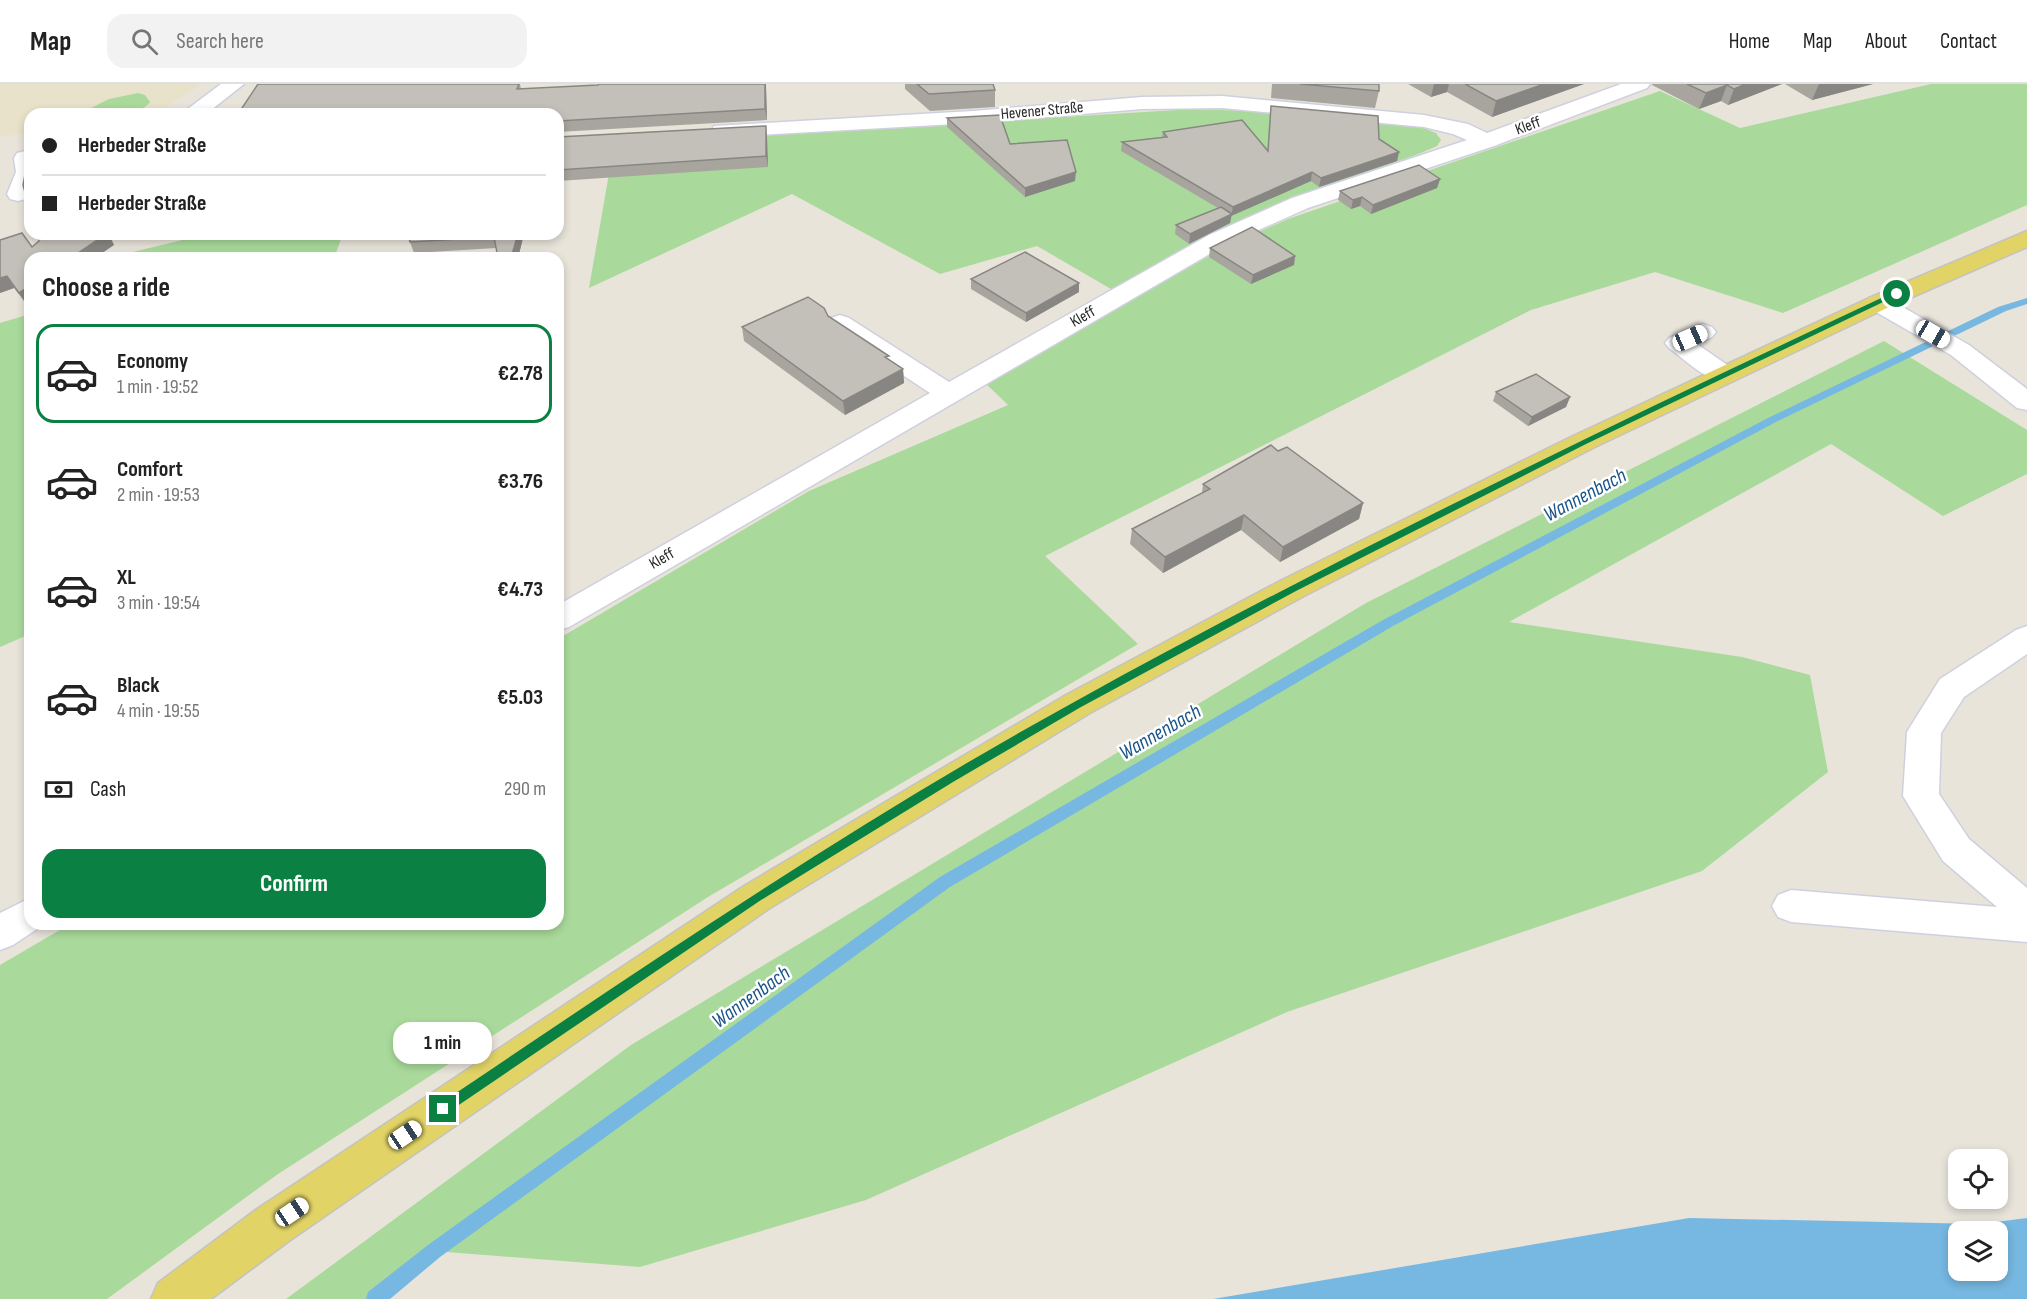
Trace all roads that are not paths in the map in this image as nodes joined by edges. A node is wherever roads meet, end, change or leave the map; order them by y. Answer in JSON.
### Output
{"nodes":[{"id":1,"x":234,"y":84,"type":"edge"},
{"id":2,"x":1640,"y":84,"type":"edge"},
{"id":3,"x":200,"y":108,"type":"edge"},
{"id":4,"x":700,"y":132,"type":"edge"},
{"id":5,"x":1486,"y":141,"type":"junction"},
{"id":6,"x":0,"y":158,"type":"edge"},
{"id":7,"x":24,"y":158,"type":"edge"},
{"id":8,"x":24,"y":178,"type":"edge"},
{"id":9,"x":16,"y":194,"type":"edge"},
{"id":10,"x":2027,"y":238,"type":"edge"},
{"id":11,"x":1878,"y":303,"type":"junction"},
{"id":12,"x":840,"y":323,"type":"edge"},
{"id":13,"x":1703,"y":332,"type":"dead end"},
{"id":14,"x":1724,"y":375,"type":"junction"},
{"id":15,"x":2020,"y":390,"type":"edge"},
{"id":16,"x":949,"y":394,"type":"junction"},
{"id":17,"x":564,"y":616,"type":"edge"},
{"id":18,"x":2027,"y":638,"type":"edge"},
{"id":19,"x":1791,"y":906,"type":"dead end"},
{"id":20,"x":2027,"y":906,"type":"edge"},
{"id":21,"x":24,"y":918,"type":"edge"},
{"id":22,"x":2027,"y":926,"type":"edge"},
{"id":23,"x":0,"y":933,"type":"edge"},
{"id":24,"x":174,"y":1299,"type":"edge"}],
"edges":[{"from":1,"to":3,"type":"street"},
{"from":2,"to":5,"type":"street","name":"Kleff"},
{"from":4,"to":5,"type":"street","name":"Hevener Straße"},
{"from":5,"to":16,"type":"street","name":"Kleff"},
{"from":6,"to":7,"type":"street"},
{"from":8,"to":9,"type":"street"},
{"from":10,"to":11,"type":"main road"},
{"from":11,"to":14,"type":"main road"},
{"from":11,"to":15,"type":"street"},
{"from":12,"to":16,"type":"street"},
{"from":13,"to":14,"type":"street"},
{"from":14,"to":24,"type":"main road"},
{"from":16,"to":17,"type":"street","name":"Kleff"},
{"from":18,"to":20,"type":"street"},
{"from":19,"to":22,"type":"street"},
{"from":21,"to":23,"type":"street"}]}
